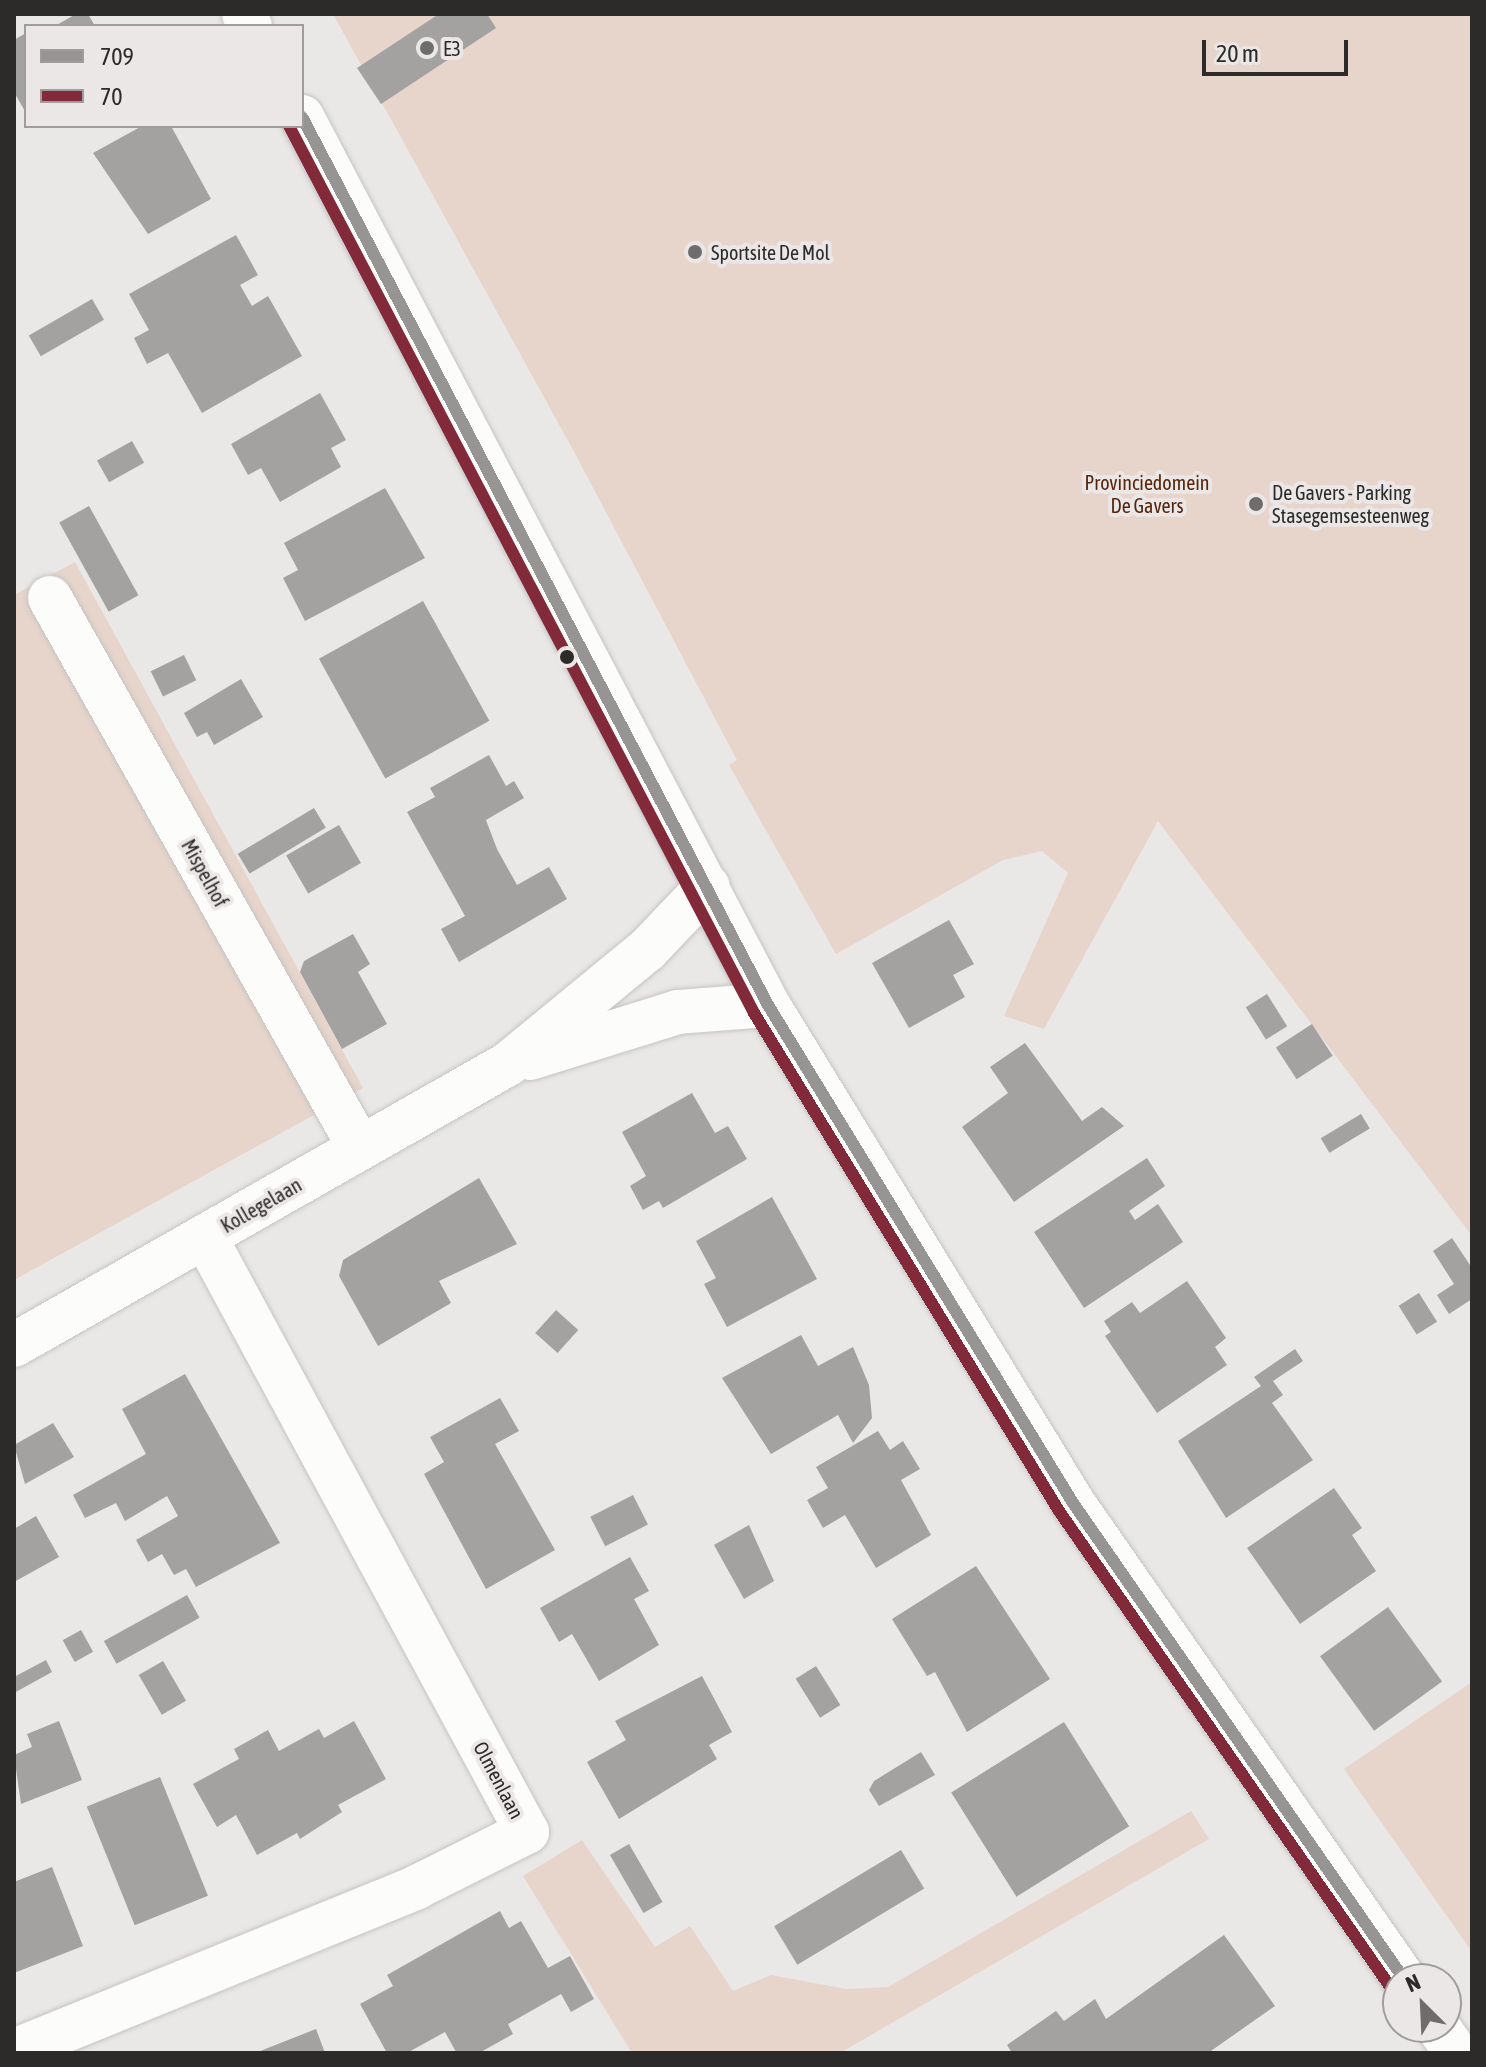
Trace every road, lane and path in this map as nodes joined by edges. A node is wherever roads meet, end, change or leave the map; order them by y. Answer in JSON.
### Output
{"nodes":[{"id":1,"x":304,"y":121,"type":"edge"},
{"id":2,"x":50,"y":598,"type":"dead end"},
{"id":3,"x":708,"y":886,"type":"junction"},
{"id":4,"x":768,"y":1005,"type":"junction"},
{"id":5,"x":508,"y":1064,"type":"junction"},
{"id":6,"x":360,"y":1148,"type":"junction"},
{"id":7,"x":205,"y":1237,"type":"junction"},
{"id":8,"x":14,"y":1345,"type":"edge"},
{"id":9,"x":1393,"y":1963,"type":"edge"},
{"id":10,"x":14,"y":2051,"type":"edge"}],
"edges":[{"from":1,"to":3,"type":"street"},
{"from":2,"to":6,"type":"street","name":"Mispelhof"},
{"from":3,"to":4,"type":"street"},
{"from":3,"to":5,"type":"street","name":"Kollegelaan"},
{"from":4,"to":5,"type":"street","name":"Kollegelaan"},
{"from":4,"to":9,"type":"street"},
{"from":5,"to":6,"type":"street","name":"Kollegelaan"},
{"from":6,"to":7,"type":"street","name":"Kollegelaan"},
{"from":7,"to":8,"type":"street","name":"Kollegelaan"},
{"from":7,"to":10,"type":"street","name":"Olmenlaan"}]}
